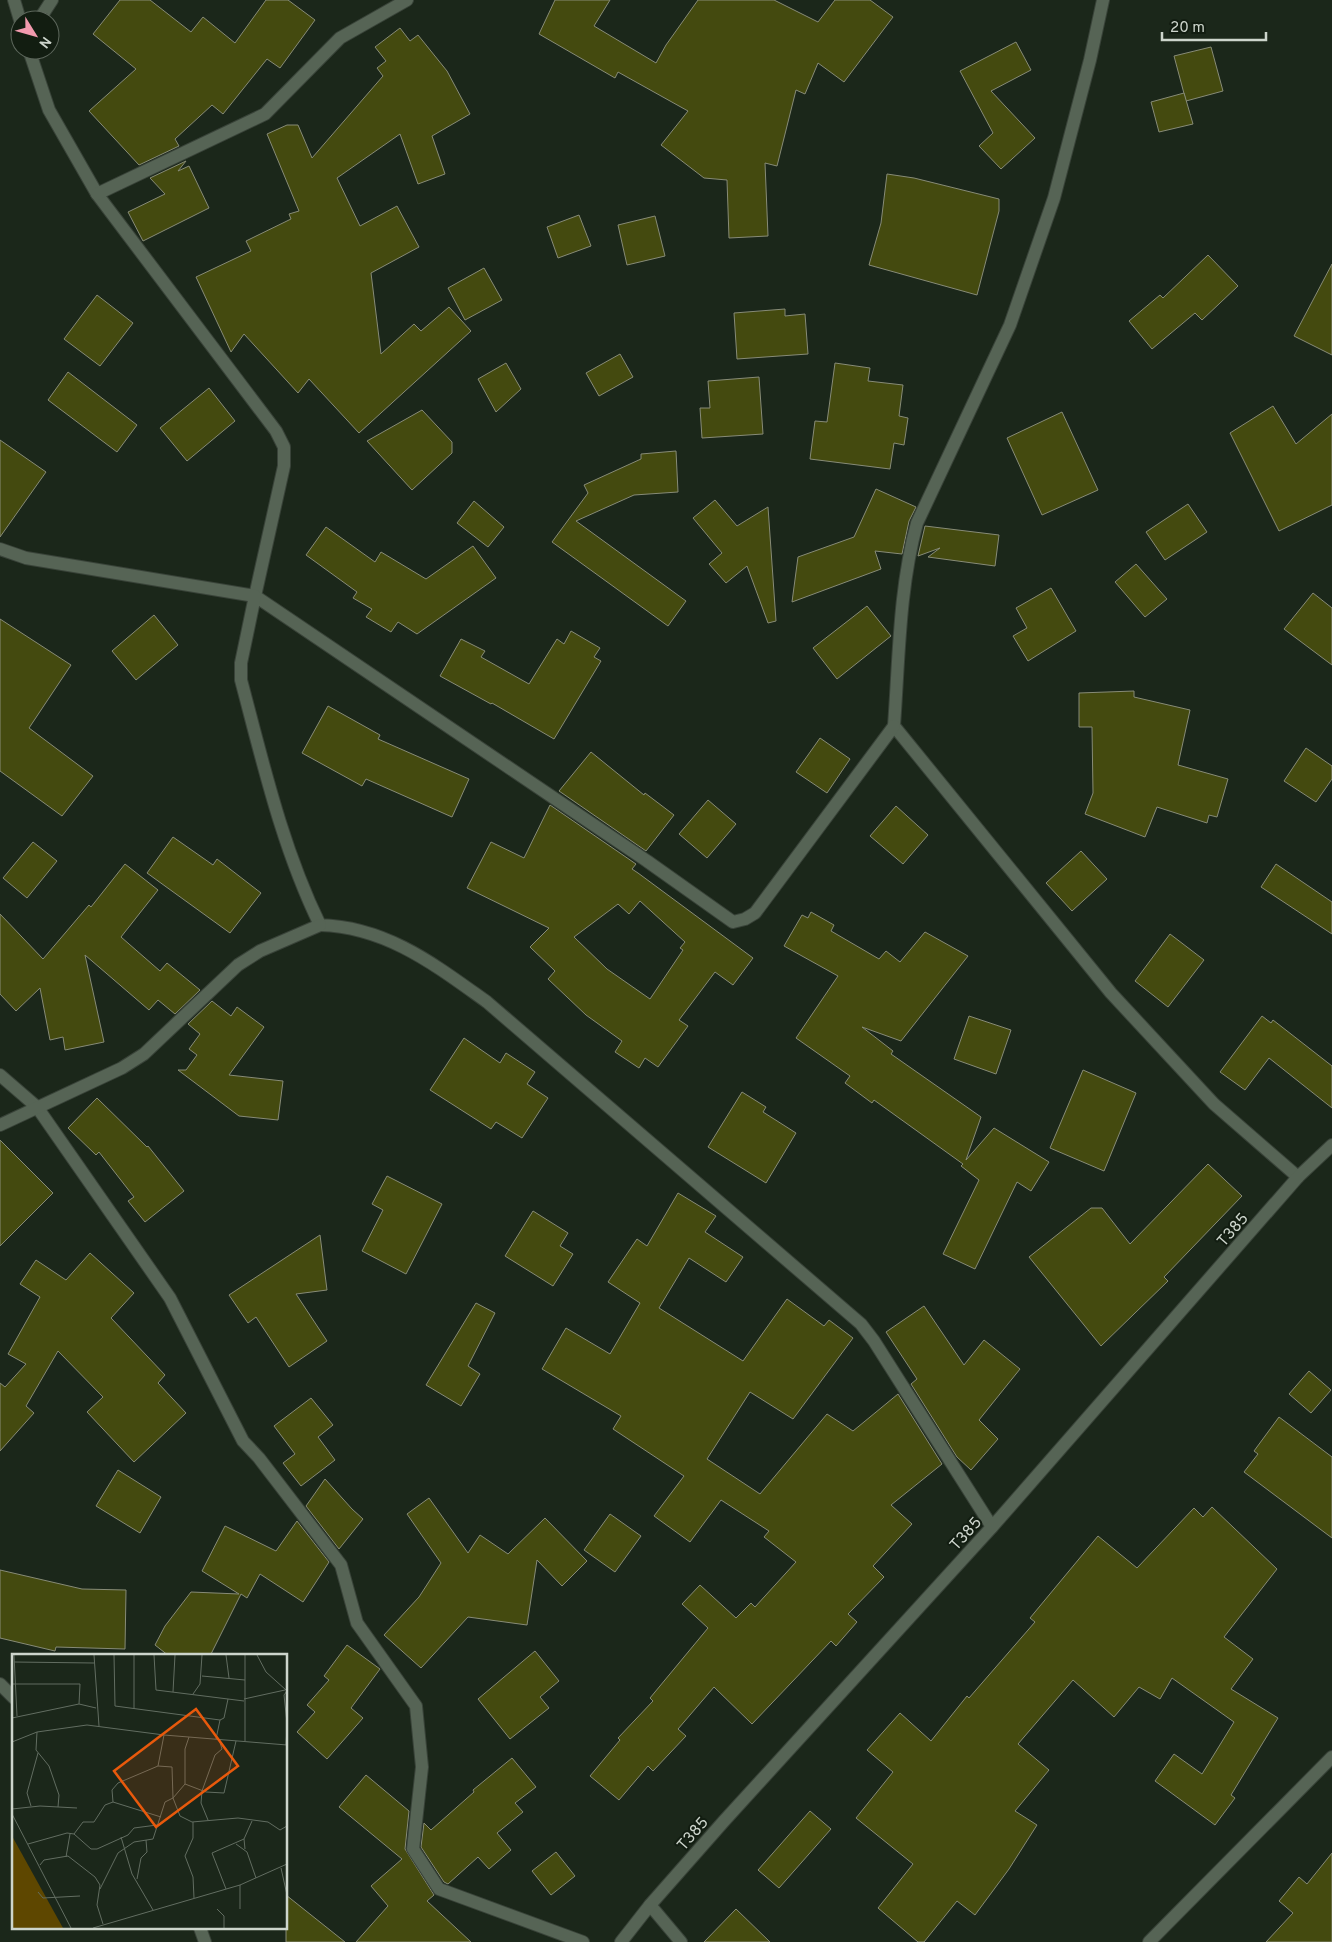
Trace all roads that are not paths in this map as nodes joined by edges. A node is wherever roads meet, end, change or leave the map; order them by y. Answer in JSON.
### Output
{"nodes":[{"id":1,"x":407,"y":0,"type":"edge"},
{"id":2,"x":1103,"y":0,"type":"edge"},
{"id":3,"x":32,"y":60,"type":"edge"},
{"id":4,"x":97,"y":194,"type":"junction"},
{"id":5,"x":0,"y":548,"type":"edge"},
{"id":6,"x":255,"y":596,"type":"junction"},
{"id":7,"x":894,"y":726,"type":"junction"},
{"id":8,"x":320,"y":925,"type":"junction"},
{"id":9,"x":0,"y":1075,"type":"edge"},
{"id":10,"x":37,"y":1107,"type":"junction"},
{"id":11,"x":0,"y":1125,"type":"edge"},
{"id":12,"x":1332,"y":1145,"type":"edge"},
{"id":13,"x":1298,"y":1178,"type":"junction"},
{"id":14,"x":992,"y":1527,"type":"junction"},
{"id":15,"x":0,"y":1684,"type":"edge"},
{"id":16,"x":12,"y":1696,"type":"edge"},
{"id":17,"x":1332,"y":1757,"type":"edge"},
{"id":18,"x":650,"y":1905,"type":"junction"},
{"id":19,"x":583,"y":1942,"type":"edge"},
{"id":20,"x":621,"y":1942,"type":"edge"},
{"id":21,"x":681,"y":1942,"type":"edge"},
{"id":22,"x":1149,"y":1942,"type":"edge"}],
"edges":[{"from":1,"to":4,"type":"street"},
{"from":2,"to":7,"type":"street"},
{"from":3,"to":4,"type":"street"},
{"from":4,"to":6,"type":"street"},
{"from":5,"to":6,"type":"street"},
{"from":6,"to":7,"type":"street"},
{"from":6,"to":8,"type":"street"},
{"from":7,"to":13,"type":"street"},
{"from":8,"to":10,"type":"street"},
{"from":8,"to":14,"type":"street"},
{"from":9,"to":10,"type":"street"},
{"from":10,"to":11,"type":"street"},
{"from":10,"to":19,"type":"street"},
{"from":12,"to":13,"type":"street","name":"T385","number":"T385"},
{"from":13,"to":14,"type":"street","name":"T385","number":"T385"},
{"from":14,"to":18,"type":"street","name":"T385","number":"T385"},
{"from":15,"to":16,"type":"street"},
{"from":17,"to":22,"type":"street"},
{"from":18,"to":20,"type":"street","name":"T385","number":"T385"},
{"from":18,"to":21,"type":"street"}]}
